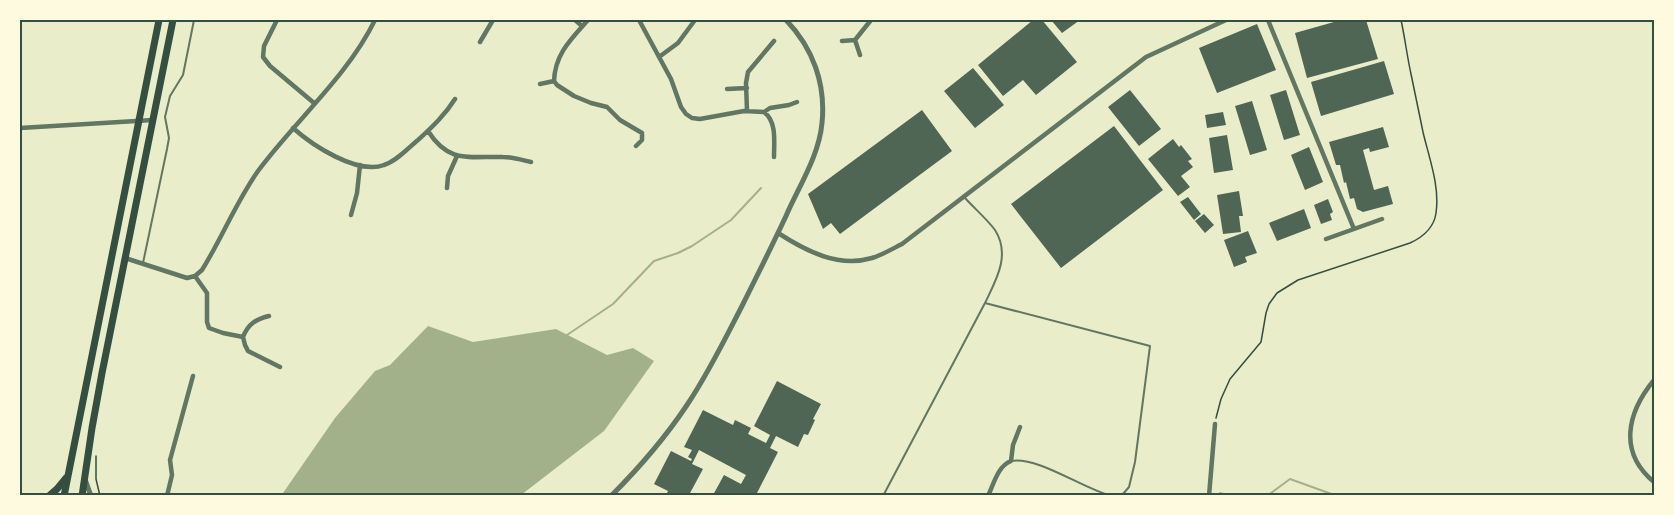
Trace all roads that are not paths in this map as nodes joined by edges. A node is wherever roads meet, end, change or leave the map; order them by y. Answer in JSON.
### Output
{"nodes":[{"id":1,"x":159,"y":20,"type":"edge"},
{"id":2,"x":173,"y":20,"type":"edge"},
{"id":3,"x":194,"y":20,"type":"edge"},
{"id":4,"x":277,"y":20,"type":"edge"},
{"id":5,"x":375,"y":20,"type":"edge"},
{"id":6,"x":493,"y":20,"type":"edge"},
{"id":7,"x":575,"y":20,"type":"edge"},
{"id":8,"x":588,"y":20,"type":"edge"},
{"id":9,"x":639,"y":20,"type":"edge"},
{"id":10,"x":695,"y":20,"type":"edge"},
{"id":11,"x":786,"y":20,"type":"edge"},
{"id":12,"x":871,"y":20,"type":"edge"},
{"id":13,"x":1226,"y":20,"type":"edge"},
{"id":14,"x":1268,"y":20,"type":"edge"},
{"id":15,"x":582,"y":26,"type":"junction"},
{"id":16,"x":855,"y":40,"type":"junction"},
{"id":17,"x":774,"y":41,"type":"dead end"},
{"id":18,"x":842,"y":41,"type":"dead end"},
{"id":19,"x":480,"y":42,"type":"dead end"},
{"id":20,"x":860,"y":55,"type":"dead end"},
{"id":21,"x":659,"y":57,"type":"junction"},
{"id":22,"x":554,"y":81,"type":"junction"},
{"id":23,"x":540,"y":84,"type":"dead end"},
{"id":24,"x":747,"y":88,"type":"junction"},
{"id":25,"x":727,"y":89,"type":"dead end"},
{"id":26,"x":455,"y":99,"type":"dead end"},
{"id":27,"x":796,"y":102,"type":"dead end"},
{"id":28,"x":314,"y":103,"type":"junction"},
{"id":29,"x":747,"y":111,"type":"junction"},
{"id":30,"x":764,"y":112,"type":"junction"},
{"id":31,"x":139,"y":120,"type":"junction"},
{"id":32,"x":153,"y":120,"type":"junction"},
{"id":33,"x":20,"y":128,"type":"edge"},
{"id":34,"x":293,"y":128,"type":"junction"},
{"id":35,"x":428,"y":131,"type":"junction"},
{"id":36,"x":636,"y":146,"type":"dead end"},
{"id":37,"x":457,"y":156,"type":"junction"},
{"id":38,"x":774,"y":157,"type":"dead end"},
{"id":39,"x":531,"y":162,"type":"dead end"},
{"id":40,"x":360,"y":165,"type":"junction"},
{"id":41,"x":447,"y":188,"type":"dead end"},
{"id":42,"x":963,"y":197,"type":"junction"},
{"id":43,"x":351,"y":215,"type":"dead end"},
{"id":44,"x":1382,"y":219,"type":"dead end"},
{"id":45,"x":1354,"y":229,"type":"junction"},
{"id":46,"x":778,"y":233,"type":"junction"},
{"id":47,"x":1326,"y":239,"type":"dead end"},
{"id":48,"x":125,"y":258,"type":"junction"},
{"id":49,"x":143,"y":264,"type":"junction"},
{"id":50,"x":195,"y":276,"type":"junction"},
{"id":51,"x":985,"y":303,"type":"junction"},
{"id":52,"x":269,"y":316,"type":"dead end"},
{"id":53,"x":243,"y":337,"type":"junction"},
{"id":54,"x":280,"y":367,"type":"dead end"},
{"id":55,"x":194,"y":376,"type":"dead end"},
{"id":56,"x":1654,"y":380,"type":"edge"},
{"id":57,"x":1215,"y":424,"type":"dead end"},
{"id":58,"x":1020,"y":427,"type":"dead end"},
{"id":59,"x":1011,"y":461,"type":"junction"},
{"id":60,"x":68,"y":475,"type":"junction"},
{"id":61,"x":85,"y":478,"type":"junction"},
{"id":62,"x":1654,"y":483,"type":"edge"},
{"id":63,"x":49,"y":495,"type":"edge"},
{"id":64,"x":64,"y":495,"type":"edge"},
{"id":65,"x":82,"y":495,"type":"edge"},
{"id":66,"x":91,"y":495,"type":"edge"},
{"id":67,"x":167,"y":495,"type":"edge"},
{"id":68,"x":611,"y":495,"type":"edge"},
{"id":69,"x":883,"y":495,"type":"edge"},
{"id":70,"x":988,"y":495,"type":"edge"},
{"id":71,"x":1112,"y":495,"type":"edge"},
{"id":72,"x":1118,"y":495,"type":"edge"},
{"id":73,"x":1209,"y":495,"type":"edge"}],
"edges":[{"from":1,"to":31,"type":"main road"},
{"from":2,"to":32,"type":"main road"},
{"from":3,"to":49,"type":"lane"},
{"from":4,"to":28,"type":"street"},
{"from":5,"to":28,"type":"street"},
{"from":6,"to":19,"type":"street"},
{"from":7,"to":15,"type":"street"},
{"from":8,"to":15,"type":"street"},
{"from":9,"to":21,"type":"street"},
{"from":10,"to":21,"type":"street"},
{"from":11,"to":46,"type":"street"},
{"from":12,"to":16,"type":"street"},
{"from":13,"to":42,"type":"street"},
{"from":14,"to":45,"type":"street"},
{"from":15,"to":22,"type":"street"},
{"from":16,"to":18,"type":"street"},
{"from":16,"to":20,"type":"street"},
{"from":17,"to":24,"type":"street"},
{"from":21,"to":29,"type":"street"},
{"from":22,"to":23,"type":"street"},
{"from":22,"to":36,"type":"street"},
{"from":24,"to":25,"type":"street"},
{"from":24,"to":29,"type":"street"},
{"from":26,"to":35,"type":"street"},
{"from":27,"to":30,"type":"street"},
{"from":28,"to":34,"type":"street"},
{"from":29,"to":30,"type":"street"},
{"from":30,"to":38,"type":"street"},
{"from":31,"to":32,"type":"street"},
{"from":31,"to":33,"type":"street"},
{"from":31,"to":60,"type":"main road"},
{"from":32,"to":48,"type":"main road"},
{"from":34,"to":40,"type":"street"},
{"from":34,"to":50,"type":"street"},
{"from":35,"to":37,"type":"street"},
{"from":35,"to":40,"type":"street"},
{"from":37,"to":39,"type":"street"},
{"from":37,"to":41,"type":"street"},
{"from":40,"to":43,"type":"street"},
{"from":42,"to":46,"type":"street"},
{"from":42,"to":51,"type":"lane"},
{"from":44,"to":45,"type":"street"},
{"from":45,"to":47,"type":"street"},
{"from":46,"to":68,"type":"street"},
{"from":48,"to":49,"type":"street"},
{"from":48,"to":61,"type":"main road"},
{"from":49,"to":50,"type":"street"},
{"from":50,"to":53,"type":"street"},
{"from":51,"to":69,"type":"lane"},
{"from":51,"to":72,"type":"lane"},
{"from":52,"to":53,"type":"street"},
{"from":53,"to":54,"type":"street"},
{"from":55,"to":67,"type":"street"},
{"from":56,"to":62,"type":"street"},
{"from":57,"to":73,"type":"street"},
{"from":58,"to":59,"type":"street"},
{"from":59,"to":70,"type":"street"},
{"from":59,"to":71,"type":"lane"},
{"from":60,"to":63,"type":"main road"},
{"from":60,"to":64,"type":"main road"},
{"from":61,"to":65,"type":"main road"},
{"from":61,"to":66,"type":"street"}]}
